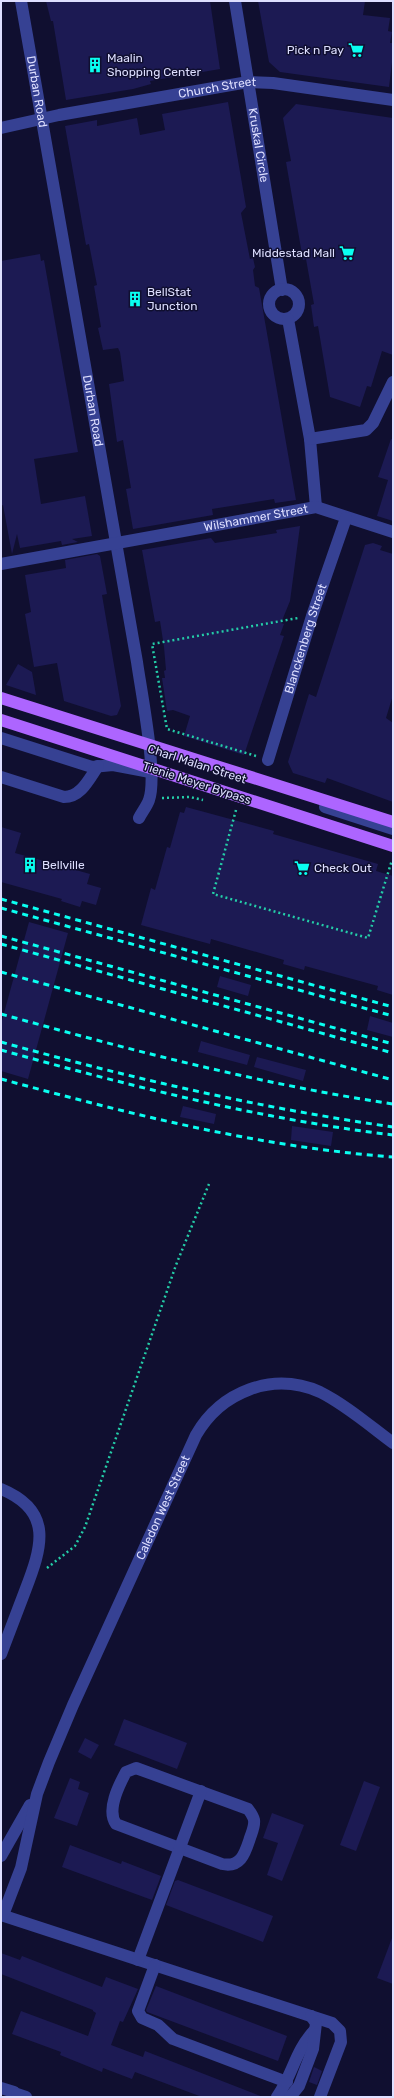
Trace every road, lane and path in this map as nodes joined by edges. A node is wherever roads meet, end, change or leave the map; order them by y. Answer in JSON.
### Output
{"nodes":[{"id":1,"x":21,"y":1,"type":"edge"},
{"id":2,"x":235,"y":1,"type":"edge"},
{"id":3,"x":248,"y":82,"type":"junction"},
{"id":4,"x":393,"y":100,"type":"edge"},
{"id":5,"x":43,"y":118,"type":"junction"},
{"id":6,"x":1,"y":128,"type":"edge"},
{"id":7,"x":282,"y":290,"type":"junction"},
{"id":8,"x":288,"y":318,"type":"junction"},
{"id":9,"x":393,"y":382,"type":"edge"},
{"id":10,"x":310,"y":439,"type":"junction"},
{"id":11,"x":316,"y":508,"type":"junction"},
{"id":12,"x":346,"y":518,"type":"junction"},
{"id":13,"x":393,"y":532,"type":"edge"},
{"id":14,"x":116,"y":543,"type":"junction"},
{"id":15,"x":1,"y":564,"type":"edge"},
{"id":16,"x":312,"y":616,"type":"junction"},
{"id":17,"x":1,"y":699,"type":"edge"},
{"id":18,"x":1,"y":720,"type":"edge"},
{"id":19,"x":1,"y":738,"type":"edge"},
{"id":20,"x":149,"y":748,"type":"junction"},
{"id":21,"x":268,"y":760,"type":"joint"},
{"id":22,"x":98,"y":766,"type":"junction"},
{"id":23,"x":152,"y":773,"type":"junction"},
{"id":24,"x":1,"y":777,"type":"edge"},
{"id":25,"x":190,"y":797,"type":"dead end"},
{"id":26,"x":150,"y":799,"type":"junction"},
{"id":27,"x":236,"y":810,"type":"dead end"},
{"id":28,"x":139,"y":818,"type":"dead end"},
{"id":29,"x":393,"y":822,"type":"edge"},
{"id":30,"x":393,"y":829,"type":"edge"},
{"id":31,"x":393,"y":846,"type":"edge"},
{"id":32,"x":392,"y":855,"type":"edge"},
{"id":33,"x":209,"y":1184,"type":"dead end"},
{"id":34,"x":393,"y":1443,"type":"edge"},
{"id":35,"x":1,"y":1489,"type":"edge"},
{"id":36,"x":32,"y":1574,"type":"junction"},
{"id":37,"x":1,"y":1654,"type":"edge"},
{"id":38,"x":201,"y":1791,"type":"junction"},
{"id":39,"x":37,"y":1794,"type":"junction"},
{"id":40,"x":180,"y":1848,"type":"junction"},
{"id":41,"x":1,"y":1856,"type":"edge"},
{"id":42,"x":2,"y":1915,"type":"edge"},
{"id":43,"x":138,"y":1960,"type":"junction"},
{"id":44,"x":155,"y":1965,"type":"junction"},
{"id":45,"x":311,"y":2016,"type":"junction"},
{"id":46,"x":314,"y":2031,"type":"junction"},
{"id":47,"x":287,"y":2082,"type":"junction"},
{"id":48,"x":277,"y":2097,"type":"edge"},
{"id":49,"x":290,"y":2097,"type":"edge"},
{"id":50,"x":320,"y":2097,"type":"edge"}],
"edges":[{"from":1,"to":5,"type":"street","name":"Durban Road"},
{"from":2,"to":3,"type":"street","name":"Kruskal Circle"},
{"from":3,"to":4,"type":"street","name":"Church Street"},
{"from":3,"to":5,"type":"street","name":"Church Street"},
{"from":3,"to":7,"type":"street","name":"Kruskal Circle"},
{"from":5,"to":6,"type":"street","name":"Church Street"},
{"from":5,"to":14,"type":"street","name":"Durban Road"},
{"from":7,"to":8,"type":"street"},
{"from":7,"to":8,"type":"street"},
{"from":8,"to":10,"type":"street"},
{"from":9,"to":10,"type":"street"},
{"from":10,"to":11,"type":"street"},
{"from":11,"to":12,"type":"street","name":"Wilshammer Street"},
{"from":11,"to":14,"type":"street","name":"Wilshammer Street"},
{"from":12,"to":13,"type":"street","name":"Wilshammer Street"},
{"from":12,"to":16,"type":"street","name":"Blanckenberg Street"},
{"from":14,"to":15,"type":"street","name":"Wilshammer Street"},
{"from":14,"to":20,"type":"street","name":"Durban Road"},
{"from":16,"to":21,"type":"street","name":"Blanckenberg Street"},
{"from":16,"to":21,"type":"path"},
{"from":17,"to":20,"type":"street","name":"Charl Malan Street"},
{"from":17,"to":29,"type":"main road","name":"Tienie Meyer Bypass","bridge":true},
{"from":18,"to":31,"type":"main road","name":"Tienie Meyer Bypass","bridge":true},
{"from":19,"to":22,"type":"street","name":"Charl Malan Street"},
{"from":20,"to":23,"type":"street","name":"Durban Road"},
{"from":20,"to":30,"type":"street","name":"Charl Malan Street"},
{"from":22,"to":23,"type":"street","name":"Charl Malan Street"},
{"from":22,"to":24,"type":"street"},
{"from":23,"to":26,"type":"street","name":"Durban Road"},
{"from":23,"to":32,"type":"street","name":"Charl Malan Street"},
{"from":25,"to":26,"type":"path"},
{"from":26,"to":28,"type":"street","name":"Durban Road"},
{"from":27,"to":32,"type":"path"},
{"from":33,"to":36,"type":"path"},
{"from":34,"to":39,"type":"street","name":"Caledon West Street"},
{"from":35,"to":36,"type":"street"},
{"from":36,"to":37,"type":"street"},
{"from":38,"to":40,"type":"street"},
{"from":38,"to":40,"type":"street"},
{"from":38,"to":40,"type":"street"},
{"from":39,"to":41,"type":"street"},
{"from":39,"to":42,"type":"street"},
{"from":40,"to":43,"type":"street"},
{"from":42,"to":43,"type":"street"},
{"from":43,"to":44,"type":"street"},
{"from":44,"to":45,"type":"street"},
{"from":44,"to":47,"type":"street"},
{"from":45,"to":46,"type":"street"},
{"from":45,"to":50,"type":"street"},
{"from":46,"to":47,"type":"street"},
{"from":46,"to":49,"type":"street"},
{"from":47,"to":48,"type":"street"}]}
